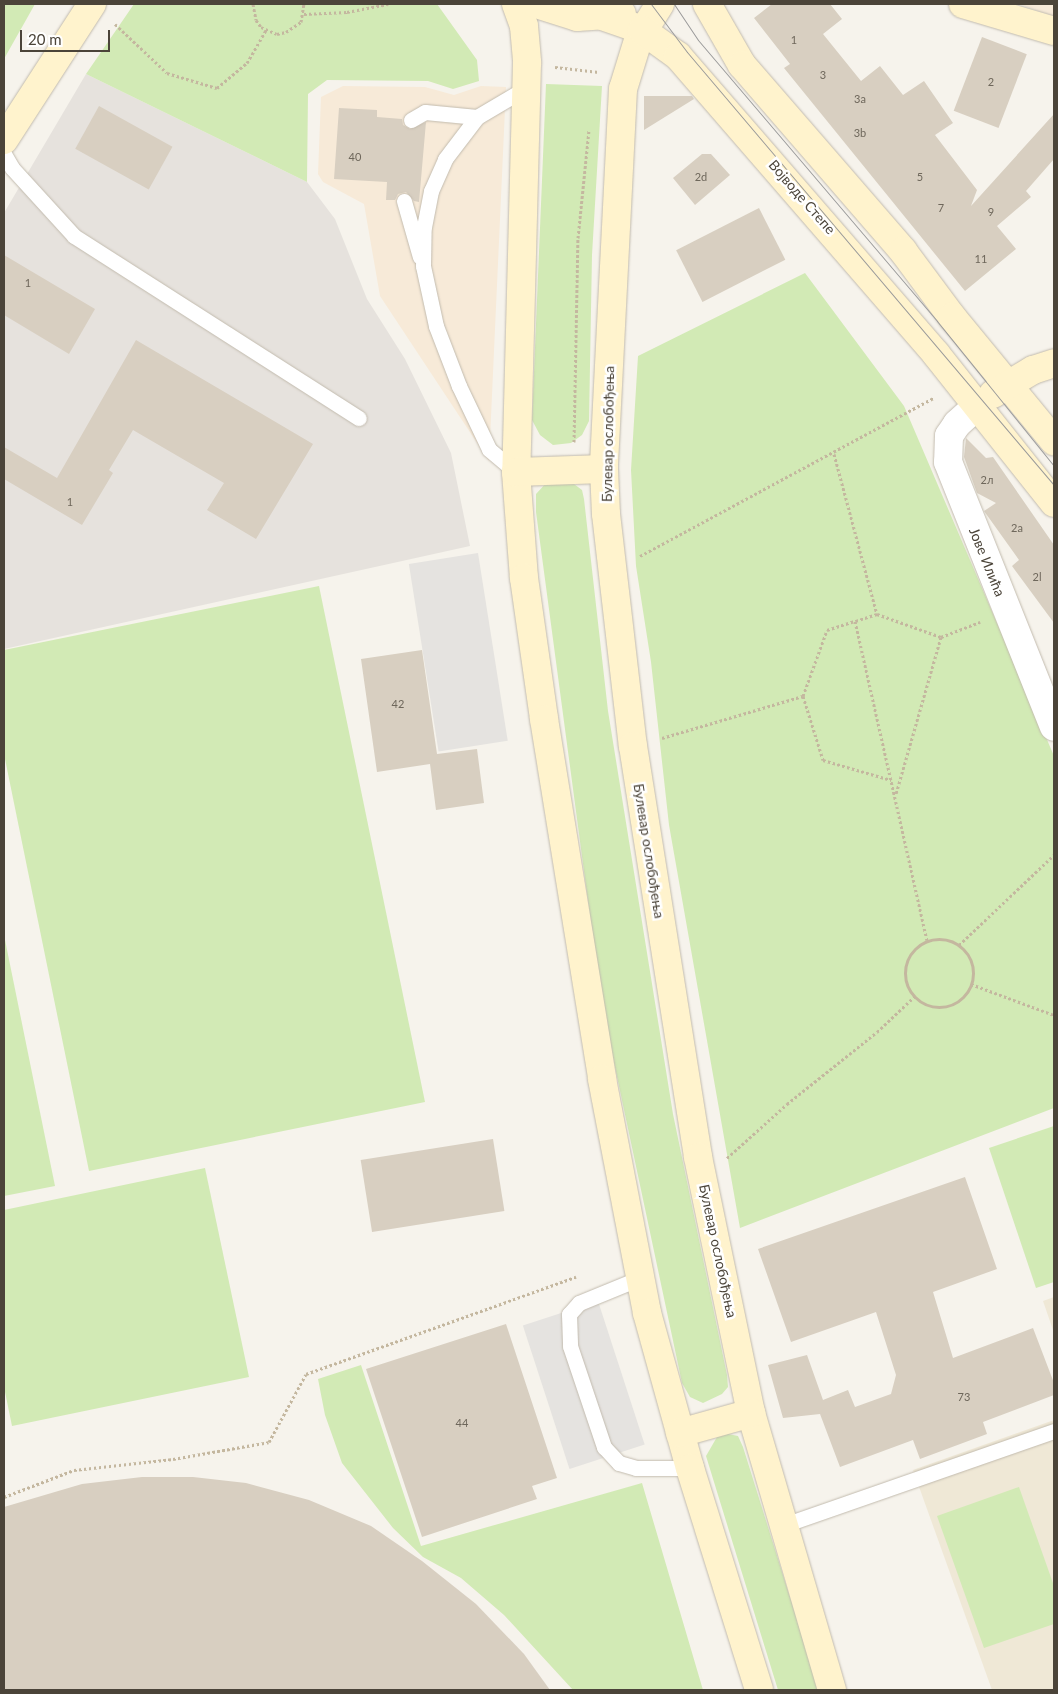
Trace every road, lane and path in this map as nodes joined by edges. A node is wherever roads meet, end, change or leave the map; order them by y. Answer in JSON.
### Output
{"nodes":[{"id":1,"x":253,"y":4,"type":"edge"},
{"id":2,"x":304,"y":4,"type":"edge"},
{"id":3,"x":388,"y":4,"type":"edge"},
{"id":4,"x":516,"y":4,"type":"edge"},
{"id":5,"x":536,"y":4,"type":"edge"},
{"id":6,"x":651,"y":4,"type":"edge"},
{"id":7,"x":660,"y":4,"type":"edge"},
{"id":8,"x":707,"y":4,"type":"edge"},
{"id":9,"x":963,"y":4,"type":"edge"},
{"id":10,"x":101,"y":12,"type":"edge"},
{"id":11,"x":304,"y":14,"type":"junction"},
{"id":12,"x":605,"y":17,"type":"junction"},
{"id":13,"x":266,"y":30,"type":"junction"},
{"id":14,"x":642,"y":30,"type":"junction"},
{"id":15,"x":1054,"y":31,"type":"edge"},
{"id":16,"x":526,"y":76,"type":"junction"},
{"id":17,"x":626,"y":77,"type":"junction"},
{"id":18,"x":477,"y":117,"type":"junction"},
{"id":19,"x":411,"y":120,"type":"dead end"},
{"id":20,"x":4,"y":140,"type":"edge"},
{"id":21,"x":4,"y":154,"type":"edge"},
{"id":22,"x":404,"y":201,"type":"dead end"},
{"id":23,"x":423,"y":266,"type":"junction"},
{"id":24,"x":1054,"y":363,"type":"edge"},
{"id":25,"x":1009,"y":383,"type":"junction"},
{"id":26,"x":941,"y":394,"type":"dead end"},
{"id":27,"x":978,"y":405,"type":"junction"},
{"id":28,"x":359,"y":418,"type":"dead end"},
{"id":29,"x":1054,"y":440,"type":"edge"},
{"id":30,"x":834,"y":454,"type":"junction"},
{"id":31,"x":604,"y":468,"type":"junction"},
{"id":32,"x":516,"y":472,"type":"junction"},
{"id":33,"x":1054,"y":485,"type":"edge"},
{"id":34,"x":1054,"y":503,"type":"edge"},
{"id":35,"x":612,"y":569,"type":"junction"},
{"id":36,"x":1007,"y":611,"type":"junction"},
{"id":37,"x":877,"y":614,"type":"junction"},
{"id":38,"x":856,"y":621,"type":"junction"},
{"id":39,"x":941,"y":637,"type":"junction"},
{"id":40,"x":803,"y":696,"type":"junction"},
{"id":41,"x":1054,"y":727,"type":"edge"},
{"id":42,"x":633,"y":746,"type":"junction"},
{"id":43,"x":892,"y":780,"type":"junction"},
{"id":44,"x":896,"y":796,"type":"junction"},
{"id":45,"x":1054,"y":855,"type":"edge"},
{"id":46,"x":927,"y":940,"type":"junction"},
{"id":47,"x":959,"y":945,"type":"junction"},
{"id":48,"x":971,"y":984,"type":"junction"},
{"id":49,"x":914,"y":997,"type":"junction"},
{"id":50,"x":1054,"y":1015,"type":"edge"},
{"id":51,"x":721,"y":1163,"type":"dead end"},
{"id":52,"x":582,"y":1275,"type":"dead end"},
{"id":53,"x":640,"y":1278,"type":"junction"},
{"id":54,"x":751,"y":1412,"type":"junction"},
{"id":55,"x":1054,"y":1431,"type":"edge"},
{"id":56,"x":680,"y":1434,"type":"junction"},
{"id":57,"x":690,"y":1468,"type":"junction"},
{"id":58,"x":4,"y":1497,"type":"edge"},
{"id":59,"x":781,"y":1526,"type":"junction"},
{"id":60,"x":759,"y":1690,"type":"edge"},
{"id":61,"x":832,"y":1690,"type":"edge"}],
"edges":[{"from":1,"to":13,"type":"path"},
{"from":2,"to":11,"type":"path"},
{"from":3,"to":11,"type":"path"},
{"from":4,"to":16,"type":"main road"},
{"from":5,"to":12,"type":"main road"},
{"from":6,"to":12,"type":"main road"},
{"from":7,"to":14,"type":"main road","name":"Булевар ослобођења"},
{"from":8,"to":25,"type":"main road","name":"Војводе Степе"},
{"from":9,"to":15,"type":"main road"},
{"from":10,"to":13,"type":"path"},
{"from":10,"to":20,"type":"main road"},
{"from":11,"to":13,"type":"path"},
{"from":12,"to":14,"type":"main road","name":"Војводе Степе"},
{"from":14,"to":17,"type":"main road","name":"Булевар ослобођења"},
{"from":14,"to":27,"type":"main road","name":"Војводе Степе"},
{"from":16,"to":17,"type":"path"},
{"from":16,"to":18,"type":"lane"},
{"from":16,"to":32,"type":"main road"},
{"from":17,"to":31,"type":"main road","name":"Булевар ослобођења"},
{"from":18,"to":19,"type":"lane"},
{"from":18,"to":23,"type":"lane"},
{"from":21,"to":28,"type":"lane"},
{"from":22,"to":23,"type":"lane"},
{"from":23,"to":32,"type":"lane"},
{"from":24,"to":25,"type":"main road"},
{"from":25,"to":27,"type":"main road"},
{"from":25,"to":29,"type":"main road","name":"Војводе Степе"},
{"from":26,"to":30,"type":"path"},
{"from":27,"to":33,"type":"main road","name":"Војводе Степе"},
{"from":27,"to":34,"type":"main road","name":"Војводе Степе"},
{"from":27,"to":36,"type":"street","name":"Јове Илића"},
{"from":30,"to":35,"type":"path"},
{"from":30,"to":37,"type":"path"},
{"from":31,"to":32,"type":"main road"},
{"from":31,"to":35,"type":"main road","name":"Булевар ослобођења"},
{"from":32,"to":53,"type":"main road"},
{"from":35,"to":42,"type":"main road","name":"Булевар ослобођења"},
{"from":36,"to":39,"type":"path"},
{"from":36,"to":41,"type":"street","name":"Јове Илића"},
{"from":37,"to":38,"type":"path"},
{"from":37,"to":39,"type":"path"},
{"from":38,"to":40,"type":"path"},
{"from":38,"to":43,"type":"path"},
{"from":39,"to":44,"type":"path"},
{"from":40,"to":42,"type":"path"},
{"from":40,"to":43,"type":"path"},
{"from":42,"to":54,"type":"main road","name":"Булевар ослобођења"},
{"from":43,"to":44,"type":"path"},
{"from":44,"to":46,"type":"path"},
{"from":45,"to":47,"type":"path"},
{"from":46,"to":47,"type":"path"},
{"from":46,"to":49,"type":"path"},
{"from":47,"to":48,"type":"path"},
{"from":48,"to":49,"type":"path"},
{"from":48,"to":50,"type":"path"},
{"from":49,"to":51,"type":"path"},
{"from":52,"to":58,"type":"path"},
{"from":53,"to":56,"type":"main road"},
{"from":53,"to":57,"type":"lane"},
{"from":54,"to":56,"type":"main road"},
{"from":54,"to":59,"type":"main road","name":"Булевар ослобођења"},
{"from":55,"to":59,"type":"lane"},
{"from":56,"to":57,"type":"main road"},
{"from":57,"to":60,"type":"main road"},
{"from":59,"to":61,"type":"main road","name":"Булевар ослобођења"}]}
